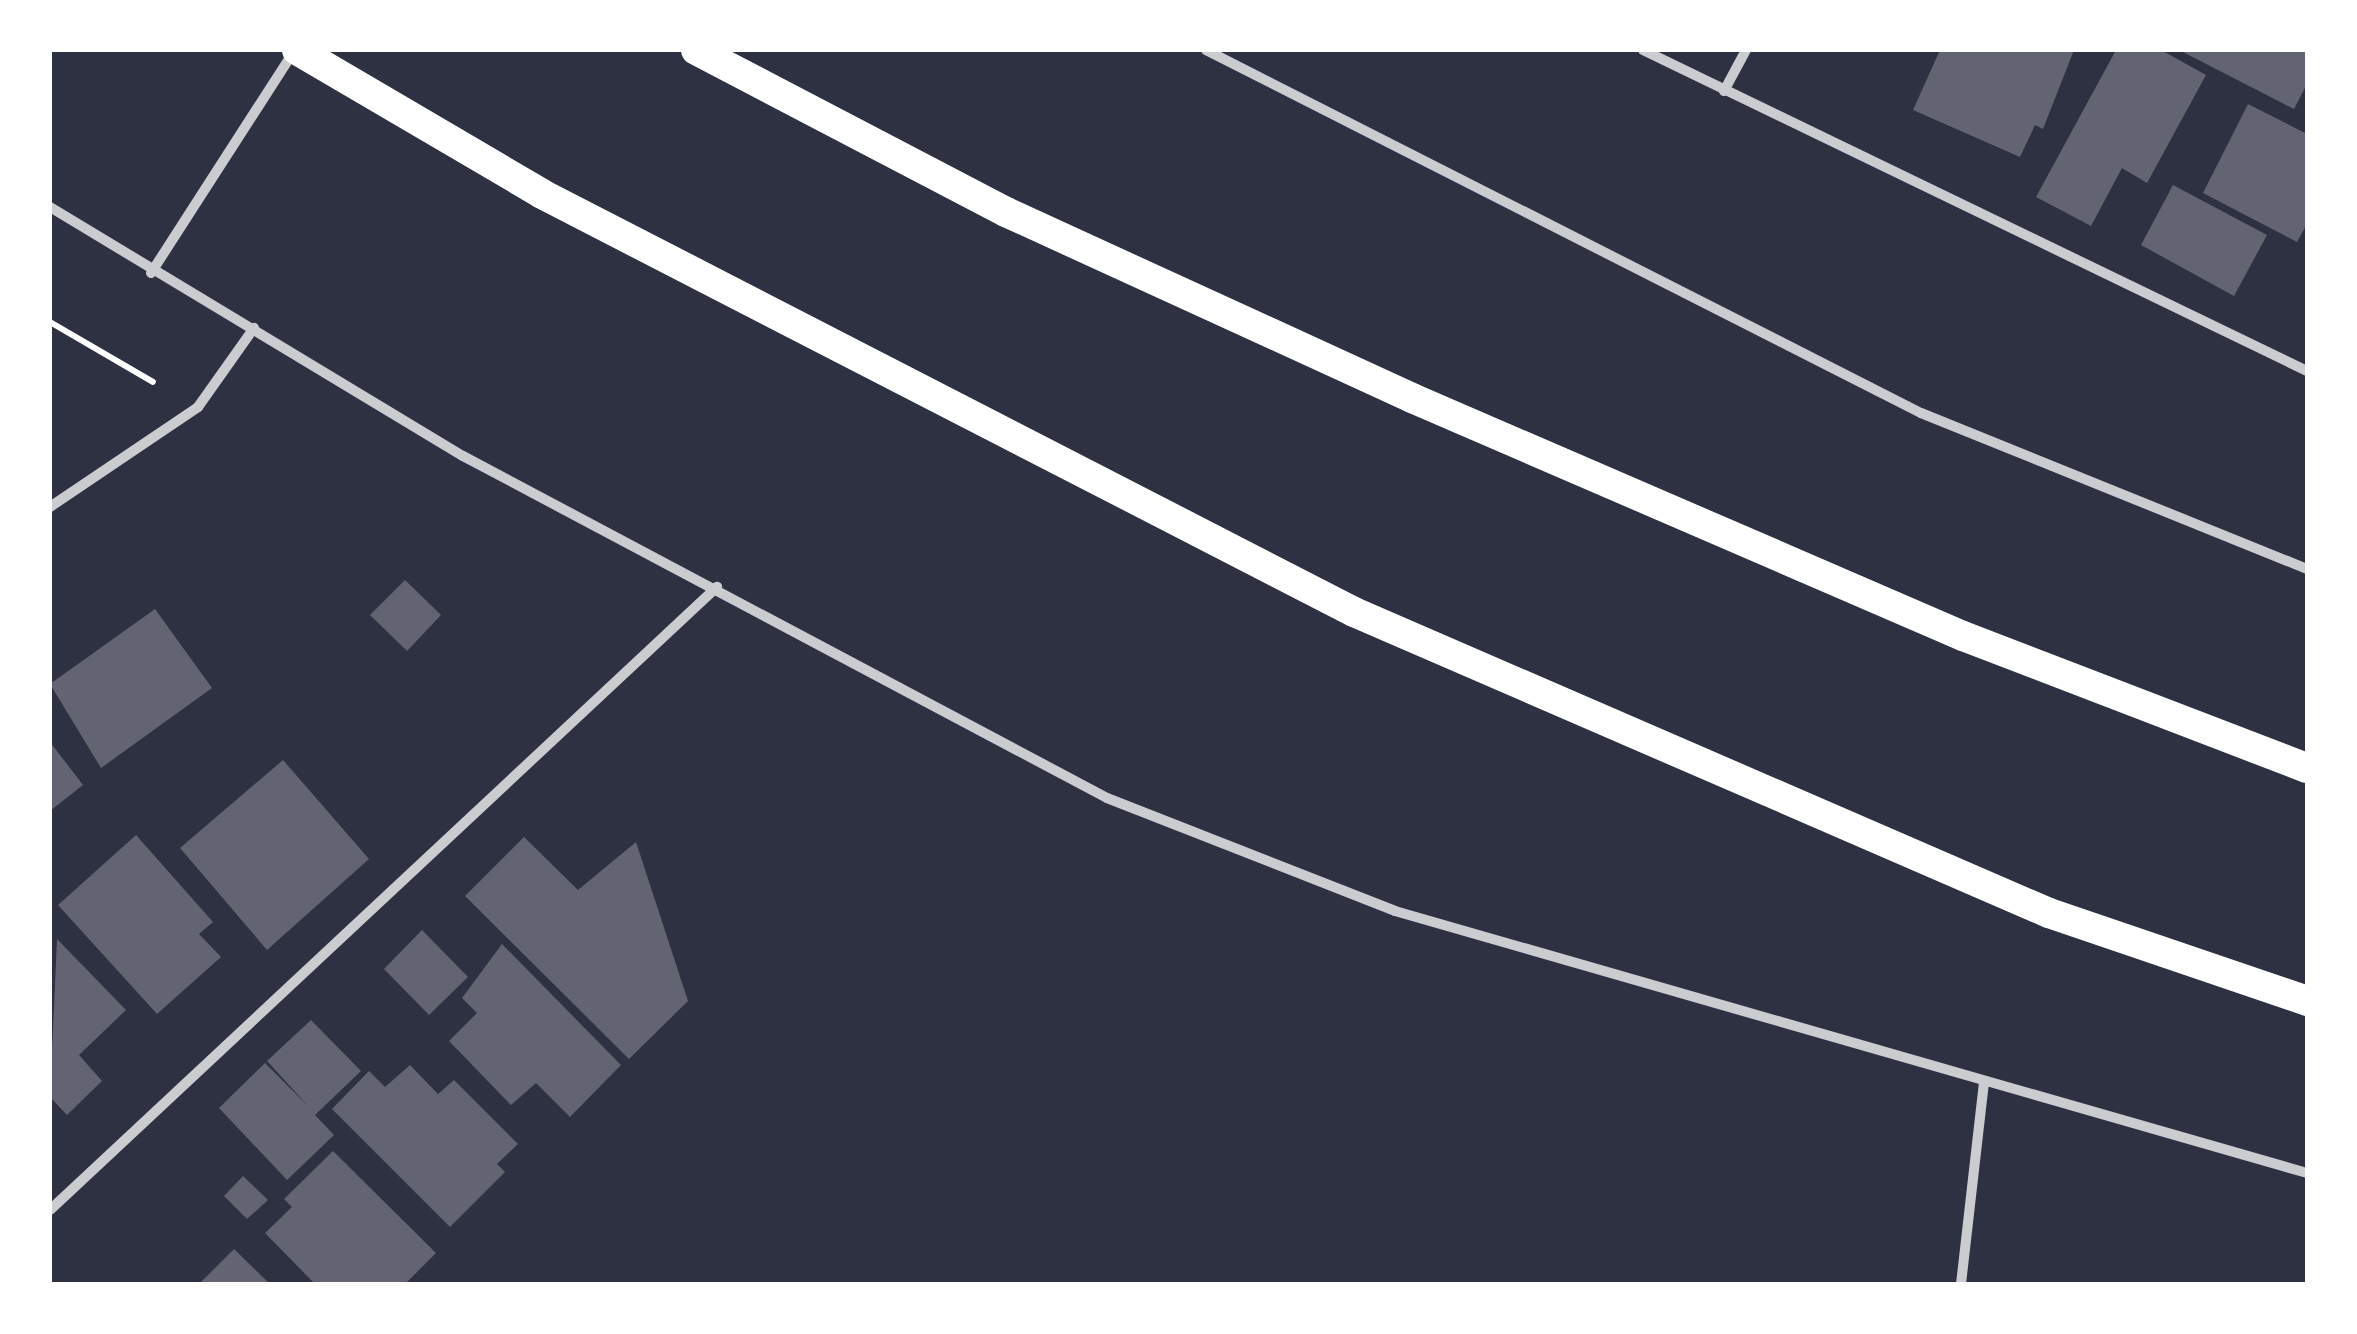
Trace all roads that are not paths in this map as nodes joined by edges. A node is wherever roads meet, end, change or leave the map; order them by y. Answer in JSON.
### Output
{"nodes":[{"id":1,"x":296,"y":50,"type":"edge"},
{"id":2,"x":696,"y":50,"type":"edge"},
{"id":3,"x":1206,"y":50,"type":"edge"},
{"id":4,"x":1642,"y":50,"type":"edge"},
{"id":5,"x":1746,"y":50,"type":"edge"},
{"id":6,"x":1724,"y":91,"type":"junction"},
{"id":7,"x":50,"y":207,"type":"edge"},
{"id":8,"x":151,"y":273,"type":"junction"},
{"id":9,"x":254,"y":328,"type":"junction"},
{"id":10,"x":2305,"y":366,"type":"edge"},
{"id":11,"x":50,"y":507,"type":"edge"},
{"id":12,"x":2307,"y":569,"type":"edge"},
{"id":13,"x":717,"y":587,"type":"junction"},
{"id":14,"x":2307,"y":768,"type":"edge"},
{"id":15,"x":2307,"y":1001,"type":"edge"},
{"id":16,"x":1984,"y":1081,"type":"junction"},
{"id":17,"x":2307,"y":1172,"type":"edge"},
{"id":18,"x":50,"y":1210,"type":"edge"},
{"id":19,"x":1962,"y":1284,"type":"edge"}],
"edges":[{"from":1,"to":8,"type":"street"},
{"from":1,"to":15,"type":"highway"},
{"from":2,"to":14,"type":"highway"},
{"from":3,"to":12,"type":"street"},
{"from":4,"to":6,"type":"street"},
{"from":5,"to":6,"type":"street"},
{"from":6,"to":10,"type":"street"},
{"from":7,"to":8,"type":"street"},
{"from":8,"to":9,"type":"street"},
{"from":9,"to":11,"type":"street"},
{"from":9,"to":13,"type":"street"},
{"from":13,"to":16,"type":"street"},
{"from":13,"to":18,"type":"street"},
{"from":16,"to":17,"type":"street"},
{"from":16,"to":19,"type":"street"}]}
